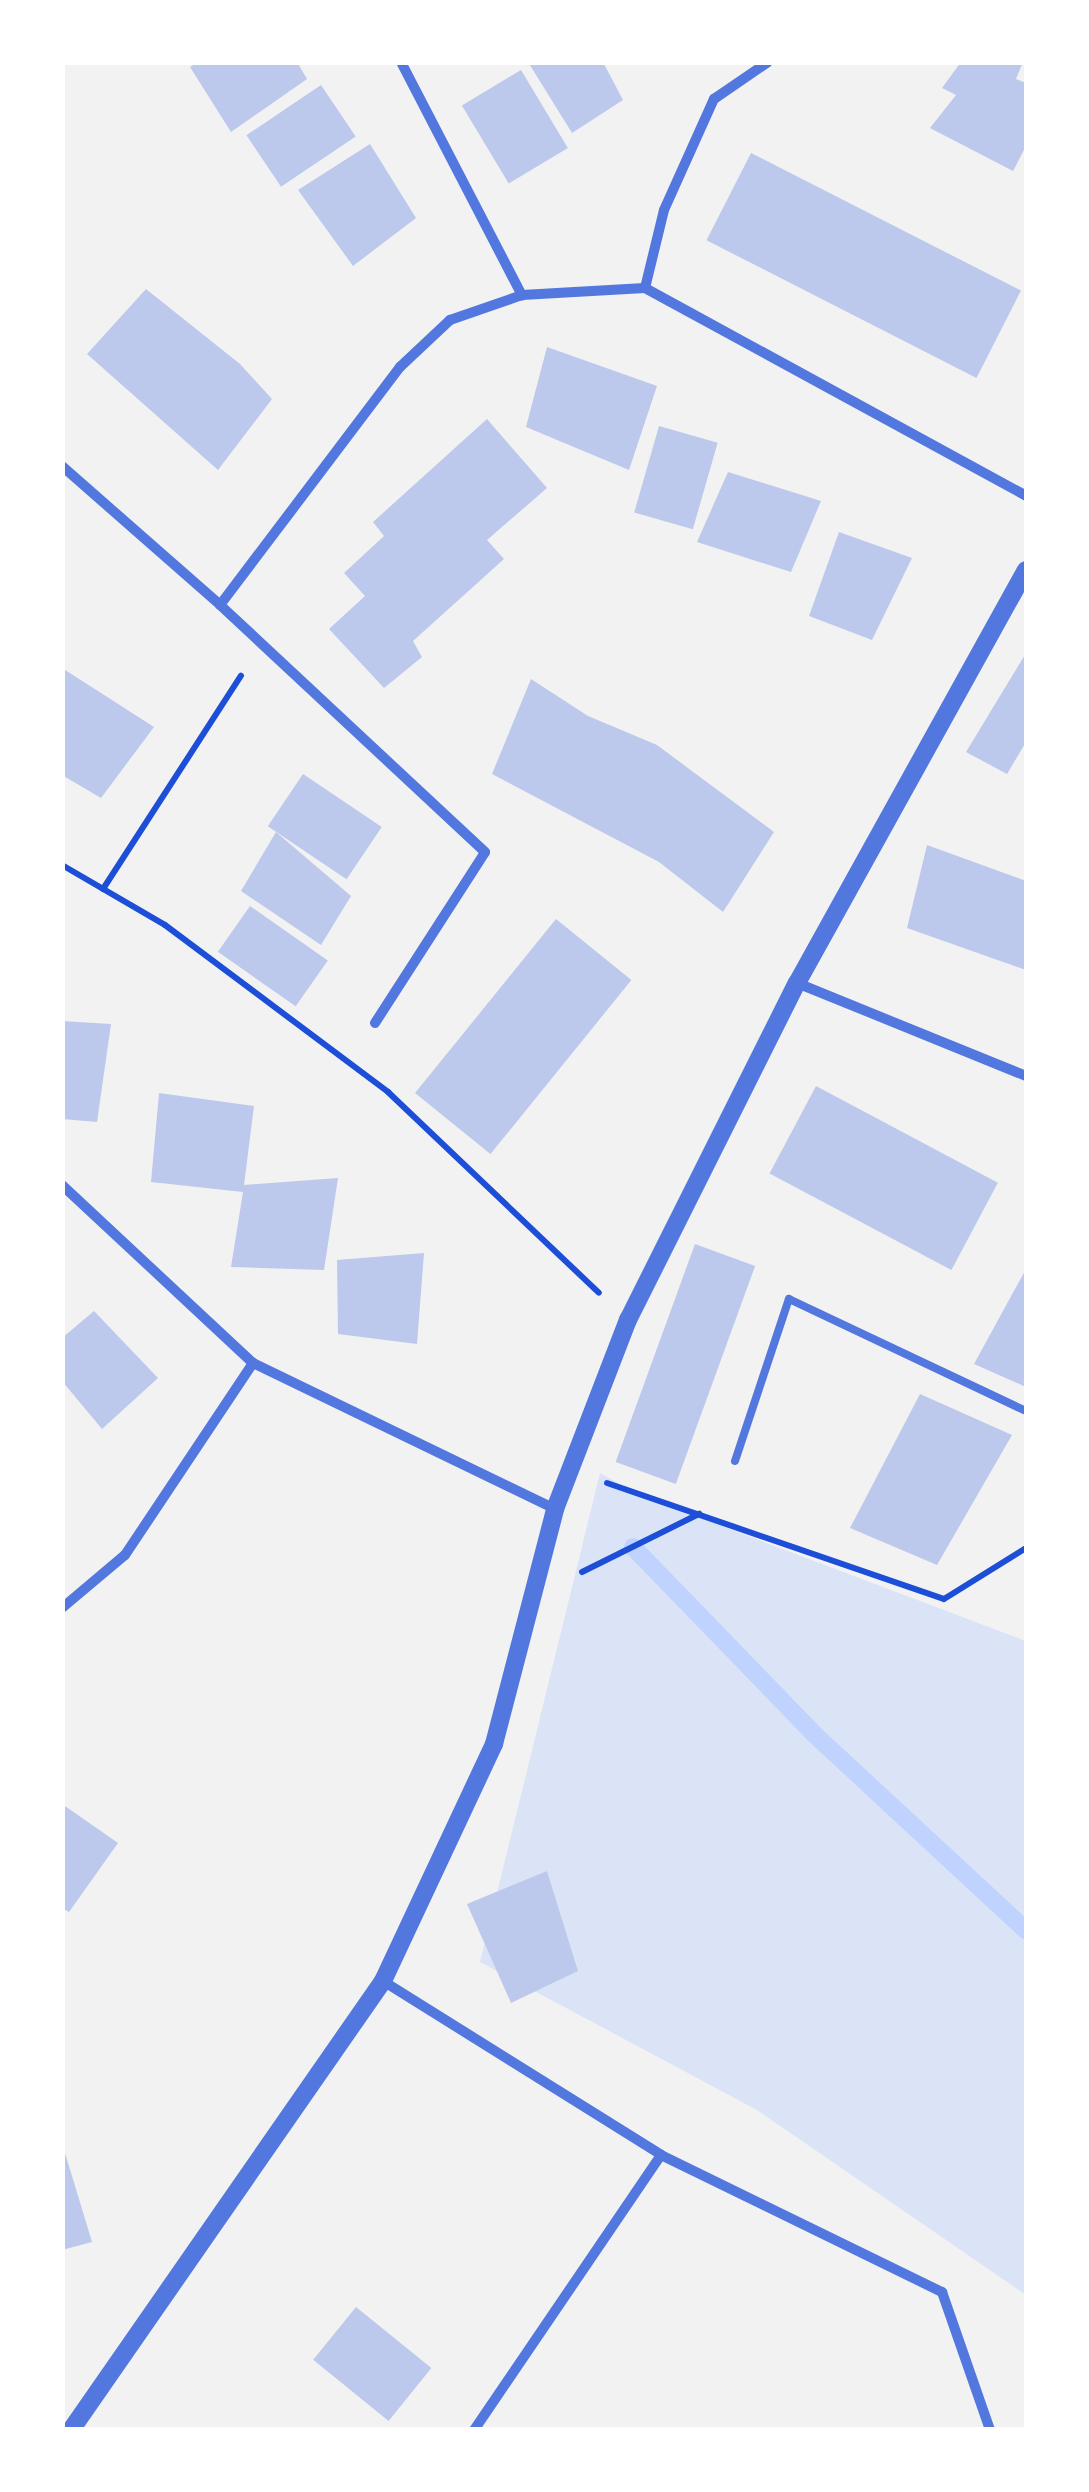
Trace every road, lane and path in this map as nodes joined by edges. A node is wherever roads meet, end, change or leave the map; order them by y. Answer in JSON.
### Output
{"nodes":[{"id":1,"x":400,"y":62,"type":"edge"},
{"id":2,"x":768,"y":62,"type":"edge"},
{"id":3,"x":645,"y":288,"type":"junction"},
{"id":4,"x":522,"y":295,"type":"junction"},
{"id":5,"x":62,"y":466,"type":"edge"},
{"id":6,"x":1026,"y":496,"type":"edge"},
{"id":7,"x":1026,"y":570,"type":"edge"},
{"id":8,"x":220,"y":605,"type":"junction"},
{"id":9,"x":262,"y":644,"type":"junction"},
{"id":10,"x":62,"y":864,"type":"edge"},
{"id":11,"x":103,"y":889,"type":"junction"},
{"id":12,"x":798,"y":983,"type":"junction"},
{"id":13,"x":376,"y":1022,"type":"dead end"},
{"id":14,"x":1026,"y":1076,"type":"edge"},
{"id":15,"x":62,"y":1185,"type":"edge"},
{"id":16,"x":628,"y":1320,"type":"junction"},
{"id":17,"x":253,"y":1363,"type":"junction"},
{"id":18,"x":1026,"y":1412,"type":"edge"},
{"id":19,"x":734,"y":1461,"type":"dead end"},
{"id":20,"x":570,"y":1471,"type":"junction"},
{"id":21,"x":555,"y":1510,"type":"junction"},
{"id":22,"x":700,"y":1514,"type":"junction"},
{"id":23,"x":1026,"y":1548,"type":"edge"},
{"id":24,"x":532,"y":1598,"type":"junction"},
{"id":25,"x":62,"y":1608,"type":"edge"},
{"id":26,"x":383,"y":1982,"type":"junction"},
{"id":27,"x":661,"y":2154,"type":"junction"},
{"id":28,"x":71,"y":2430,"type":"edge"},
{"id":29,"x":474,"y":2430,"type":"edge"},
{"id":30,"x":990,"y":2430,"type":"edge"}],
"edges":[{"from":1,"to":4,"type":"street"},
{"from":2,"to":3,"type":"street"},
{"from":3,"to":4,"type":"street"},
{"from":3,"to":6,"type":"street"},
{"from":4,"to":8,"type":"street"},
{"from":5,"to":8,"type":"street"},
{"from":7,"to":12,"type":"street"},
{"from":8,"to":9,"type":"street"},
{"from":9,"to":11,"type":"path"},
{"from":9,"to":13,"type":"street"},
{"from":10,"to":11,"type":"path"},
{"from":11,"to":16,"type":"path"},
{"from":12,"to":14,"type":"street"},
{"from":12,"to":16,"type":"street"},
{"from":15,"to":17,"type":"street"},
{"from":16,"to":20,"type":"street"},
{"from":17,"to":21,"type":"street"},
{"from":17,"to":25,"type":"street"},
{"from":18,"to":19,"type":"lane"},
{"from":20,"to":21,"type":"street"},
{"from":20,"to":22,"type":"path"},
{"from":21,"to":24,"type":"street"},
{"from":22,"to":23,"type":"path"},
{"from":22,"to":24,"type":"path"},
{"from":24,"to":26,"type":"street"},
{"from":26,"to":27,"type":"street"},
{"from":26,"to":28,"type":"street"},
{"from":27,"to":29,"type":"street"},
{"from":27,"to":30,"type":"street"}]}
